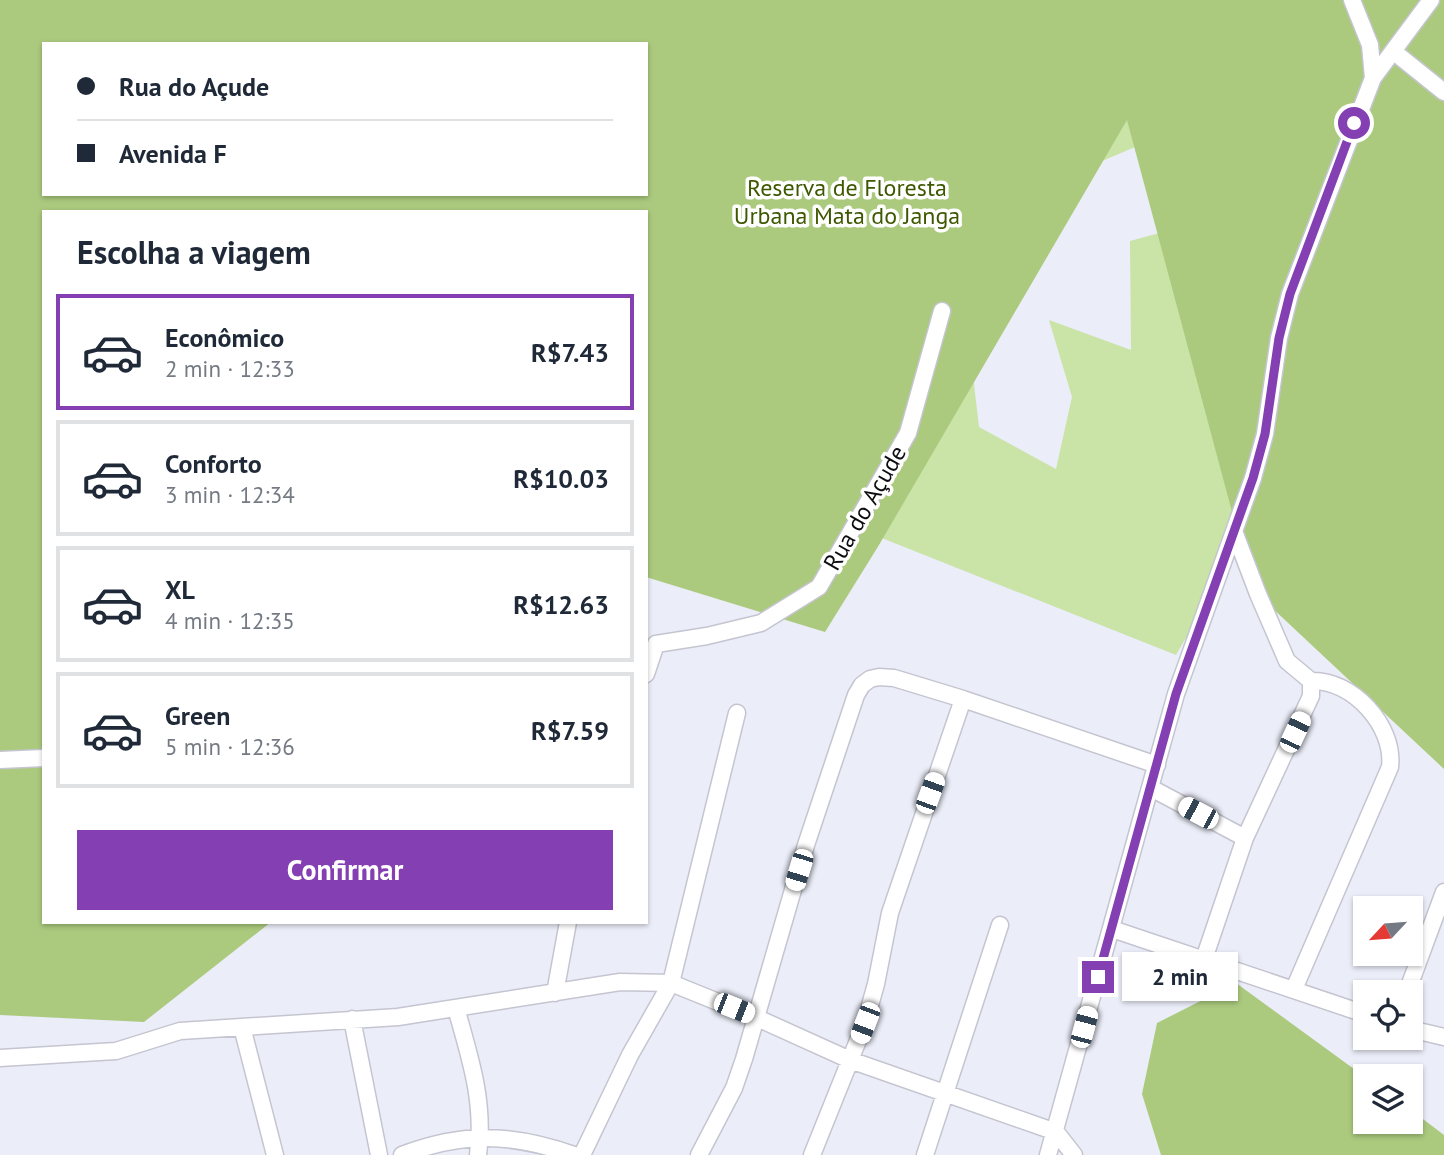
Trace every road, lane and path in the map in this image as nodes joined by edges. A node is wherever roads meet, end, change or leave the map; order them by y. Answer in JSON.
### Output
{"nodes":[{"id":1,"x":1352,"y":0,"type":"edge"},
{"id":2,"x":1431,"y":0,"type":"edge"},
{"id":3,"x":1393,"y":51,"type":"junction"},
{"id":4,"x":1373,"y":78,"type":"junction"},
{"id":5,"x":1444,"y":92,"type":"edge"},
{"id":6,"x":942,"y":311,"type":"dead end"},
{"id":7,"x":1234,"y":531,"type":"junction"},
{"id":8,"x":648,"y":668,"type":"edge"},
{"id":9,"x":1311,"y":681,"type":"junction"},
{"id":10,"x":963,"y":699,"type":"junction"},
{"id":11,"x":737,"y":713,"type":"dead end"},
{"id":12,"x":42,"y":758,"type":"edge"},
{"id":13,"x":0,"y":760,"type":"edge"},
{"id":14,"x":1157,"y":765,"type":"junction"},
{"id":15,"x":1151,"y":788,"type":"junction"},
{"id":16,"x":1245,"y":838,"type":"junction"},
{"id":17,"x":1444,"y":892,"type":"edge"},
{"id":18,"x":568,"y":924,"type":"edge"},
{"id":19,"x":1000,"y":925,"type":"dead end"},
{"id":20,"x":1112,"y":929,"type":"junction"},
{"id":21,"x":1204,"y":958,"type":"junction"},
{"id":22,"x":1411,"y":980,"type":"edge"},
{"id":23,"x":671,"y":983,"type":"junction"},
{"id":24,"x":1294,"y":989,"type":"junction"},
{"id":25,"x":555,"y":993,"type":"junction"},
{"id":26,"x":456,"y":1008,"type":"junction"},
{"id":27,"x":1353,"y":1010,"type":"edge"},
{"id":28,"x":755,"y":1017,"type":"junction"},
{"id":29,"x":352,"y":1019,"type":"junction"},
{"id":30,"x":242,"y":1027,"type":"junction"},
{"id":31,"x":1423,"y":1032,"type":"edge"},
{"id":32,"x":1444,"y":1037,"type":"edge"},
{"id":33,"x":0,"y":1058,"type":"edge"},
{"id":34,"x":850,"y":1060,"type":"junction"},
{"id":35,"x":946,"y":1092,"type":"junction"},
{"id":36,"x":1056,"y":1132,"type":"junction"},
{"id":37,"x":481,"y":1138,"type":"junction"},
{"id":38,"x":275,"y":1155,"type":"edge"},
{"id":39,"x":379,"y":1155,"type":"edge"},
{"id":40,"x":401,"y":1155,"type":"edge"},
{"id":41,"x":478,"y":1155,"type":"edge"},
{"id":42,"x":574,"y":1155,"type":"edge"},
{"id":43,"x":582,"y":1155,"type":"edge"},
{"id":44,"x":699,"y":1155,"type":"edge"},
{"id":45,"x":812,"y":1155,"type":"edge"},
{"id":46,"x":925,"y":1155,"type":"edge"},
{"id":47,"x":1048,"y":1155,"type":"edge"},
{"id":48,"x":1074,"y":1155,"type":"edge"}],
"edges":[{"from":1,"to":4,"type":"street"},
{"from":2,"to":3,"type":"street"},
{"from":3,"to":4,"type":"street"},
{"from":3,"to":5,"type":"street"},
{"from":4,"to":7,"type":"street"},
{"from":6,"to":8,"type":"street","name":"Rua do Açude"},
{"from":7,"to":9,"type":"street"},
{"from":7,"to":14,"type":"street"},
{"from":9,"to":16,"type":"street"},
{"from":9,"to":24,"type":"street"},
{"from":10,"to":14,"type":"street"},
{"from":10,"to":28,"type":"street"},
{"from":10,"to":34,"type":"street"},
{"from":11,"to":23,"type":"street"},
{"from":12,"to":13,"type":"street"},
{"from":14,"to":15,"type":"street"},
{"from":15,"to":16,"type":"street"},
{"from":15,"to":20,"type":"street"},
{"from":16,"to":21,"type":"street"},
{"from":17,"to":22,"type":"street"},
{"from":18,"to":25,"type":"street"},
{"from":19,"to":35,"type":"street"},
{"from":20,"to":21,"type":"street"},
{"from":20,"to":36,"type":"street"},
{"from":21,"to":24,"type":"street"},
{"from":23,"to":25,"type":"street"},
{"from":23,"to":28,"type":"street"},
{"from":23,"to":43,"type":"street"},
{"from":24,"to":27,"type":"street"},
{"from":25,"to":26,"type":"street"},
{"from":26,"to":29,"type":"street"},
{"from":26,"to":37,"type":"street"},
{"from":28,"to":34,"type":"street"},
{"from":28,"to":44,"type":"street"},
{"from":29,"to":30,"type":"street"},
{"from":29,"to":39,"type":"street"},
{"from":30,"to":33,"type":"street"},
{"from":30,"to":38,"type":"street"},
{"from":31,"to":32,"type":"street"},
{"from":34,"to":35,"type":"street"},
{"from":34,"to":45,"type":"street"},
{"from":35,"to":36,"type":"street"},
{"from":35,"to":46,"type":"street"},
{"from":36,"to":47,"type":"street"},
{"from":36,"to":48,"type":"street"},
{"from":37,"to":40,"type":"street"},
{"from":37,"to":41,"type":"street"},
{"from":37,"to":42,"type":"street"}]}
